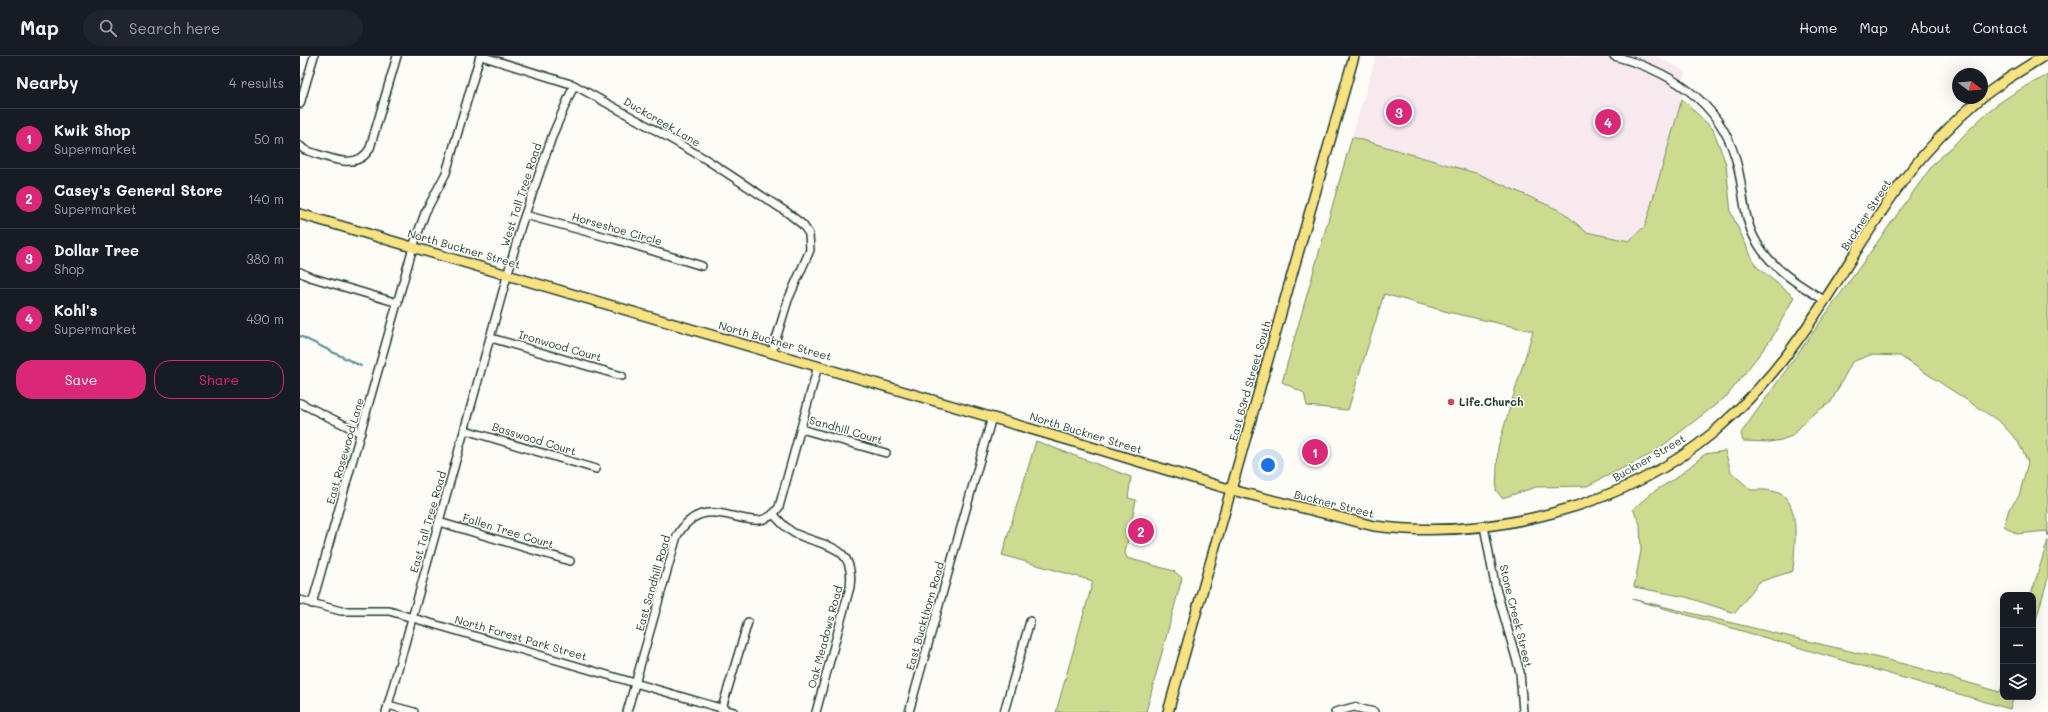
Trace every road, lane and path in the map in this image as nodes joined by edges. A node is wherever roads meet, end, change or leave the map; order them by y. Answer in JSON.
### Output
{"nodes":[{"id":1,"x":314,"y":56,"type":"edge"},
{"id":2,"x":397,"y":56,"type":"edge"},
{"id":3,"x":480,"y":56,"type":"edge"},
{"id":4,"x":1354,"y":56,"type":"edge"},
{"id":5,"x":1614,"y":56,"type":"edge"},
{"id":6,"x":2044,"y":56,"type":"edge"},
{"id":7,"x":574,"y":86,"type":"junction"},
{"id":8,"x":1988,"y":93,"type":"edge"},
{"id":9,"x":300,"y":104,"type":"edge"},
{"id":10,"x":1976,"y":104,"type":"edge"},
{"id":11,"x":300,"y":146,"type":"edge"},
{"id":12,"x":300,"y":214,"type":"edge"},
{"id":13,"x":525,"y":215,"type":"junction"},
{"id":14,"x":413,"y":247,"type":"junction"},
{"id":15,"x":702,"y":266,"type":"dead end"},
{"id":16,"x":300,"y":272,"type":"edge"},
{"id":17,"x":508,"y":275,"type":"junction"},
{"id":18,"x":1824,"y":300,"type":"junction"},
{"id":19,"x":398,"y":303,"type":"junction"},
{"id":20,"x":491,"y":338,"type":"junction"},
{"id":21,"x":772,"y":352,"type":"junction"},
{"id":22,"x":818,"y":366,"type":"junction"},
{"id":23,"x":622,"y":376,"type":"dead end"},
{"id":24,"x":300,"y":403,"type":"edge"},
{"id":25,"x":992,"y":417,"type":"junction"},
{"id":26,"x":801,"y":428,"type":"junction"},
{"id":27,"x":465,"y":430,"type":"junction"},
{"id":28,"x":361,"y":432,"type":"junction"},
{"id":29,"x":886,"y":453,"type":"dead end"},
{"id":30,"x":596,"y":468,"type":"dead end"},
{"id":31,"x":1232,"y":490,"type":"junction"},
{"id":32,"x":1242,"y":492,"type":"joint"},
{"id":33,"x":773,"y":514,"type":"junction"},
{"id":34,"x":439,"y":522,"type":"junction"},
{"id":35,"x":1484,"y":526,"type":"junction"},
{"id":36,"x":570,"y":561,"type":"dead end"},
{"id":37,"x":300,"y":600,"type":"edge"},
{"id":38,"x":312,"y":604,"type":"junction"},
{"id":39,"x":412,"y":618,"type":"junction"},
{"id":40,"x":1030,"y":621,"type":"dead end"},
{"id":41,"x":748,"y":622,"type":"dead end"},
{"id":42,"x":635,"y":683,"type":"junction"},
{"id":43,"x":387,"y":708,"type":"edge"},
{"id":44,"x":722,"y":708,"type":"junction"},
{"id":45,"x":414,"y":712,"type":"edge"},
{"id":46,"x":627,"y":712,"type":"edge"},
{"id":47,"x":734,"y":712,"type":"edge"},
{"id":48,"x":816,"y":712,"type":"edge"},
{"id":49,"x":909,"y":712,"type":"edge"},
{"id":50,"x":1004,"y":712,"type":"edge"},
{"id":51,"x":1168,"y":712,"type":"edge"},
{"id":52,"x":1336,"y":712,"type":"edge"},
{"id":53,"x":1374,"y":712,"type":"edge"},
{"id":54,"x":1523,"y":712,"type":"edge"}],
"edges":[{"from":1,"to":9,"type":"street"},
{"from":2,"to":11,"type":"street"},
{"from":3,"to":7,"type":"street","name":"Duckcreek Lane"},
{"from":3,"to":14,"type":"street","name":"East Rosewood Lane"},
{"from":4,"to":31,"type":"main road","name":"East 63rd Street South"},
{"from":5,"to":18,"type":"street"},
{"from":6,"to":8,"type":"main road","name":"Buckner Street"},
{"from":7,"to":13,"type":"street","name":"West Tall Tree Road"},
{"from":7,"to":21,"type":"street","name":"Duckcreek Lane"},
{"from":10,"to":18,"type":"main road","name":"Buckner Street"},
{"from":12,"to":14,"type":"main road","name":"North Buckner Street"},
{"from":13,"to":15,"type":"street","name":"Horseshoe Circle"},
{"from":13,"to":17,"type":"street","name":"West Tall Tree Road"},
{"from":14,"to":17,"type":"main road","name":"North Buckner Street"},
{"from":14,"to":19,"type":"street","name":"East Rosewood Lane"},
{"from":16,"to":19,"type":"street"},
{"from":17,"to":20,"type":"street","name":"West Tall Tree Road"},
{"from":17,"to":21,"type":"main road","name":"North Buckner Street"},
{"from":18,"to":35,"type":"main road","name":"Buckner Street"},
{"from":19,"to":28,"type":"street","name":"East Rosewood Lane"},
{"from":20,"to":23,"type":"street","name":"Ironwood Court"},
{"from":20,"to":27,"type":"street","name":"East Tall Tree Road"},
{"from":21,"to":22,"type":"main road","name":"North Buckner Street"},
{"from":22,"to":25,"type":"main road","name":"North Buckner Street"},
{"from":22,"to":26,"type":"street"},
{"from":24,"to":28,"type":"street"},
{"from":25,"to":31,"type":"main road","name":"North Buckner Street"},
{"from":25,"to":49,"type":"street","name":"East Buckthorn Road"},
{"from":26,"to":29,"type":"street","name":"Sandhill Court"},
{"from":26,"to":33,"type":"street"},
{"from":27,"to":30,"type":"street","name":"Basswood Court"},
{"from":27,"to":34,"type":"street","name":"East Tall Tree Road"},
{"from":28,"to":38,"type":"street","name":"East Rosewood Lane"},
{"from":31,"to":32,"type":"main road","name":"North Buckner Street"},
{"from":31,"to":51,"type":"main road","name":"East 63rd Street South"},
{"from":32,"to":35,"type":"main road","name":"Buckner Street"},
{"from":33,"to":42,"type":"street","name":"East Sandhill Road"},
{"from":33,"to":48,"type":"street","name":"Oak Meadows Road"},
{"from":34,"to":36,"type":"street","name":"Fallen Tree Court"},
{"from":34,"to":39,"type":"street","name":"East Tall Tree Road"},
{"from":35,"to":54,"type":"street","name":"Stone Creek Street"},
{"from":37,"to":38,"type":"street","name":"North Forest Park Street"},
{"from":38,"to":39,"type":"street","name":"North Forest Park Street"},
{"from":39,"to":42,"type":"street","name":"North Forest Park Street"},
{"from":39,"to":43,"type":"street","name":"East Tall Tree Road"},
{"from":40,"to":50,"type":"street"},
{"from":41,"to":44,"type":"street"},
{"from":42,"to":44,"type":"street","name":"North Forest Park Street"},
{"from":42,"to":46,"type":"street","name":"East Sandhill Road"},
{"from":43,"to":45,"type":"street"},
{"from":44,"to":47,"type":"street","name":"North Forest Park Street"},
{"from":52,"to":53,"type":"street"}]}
